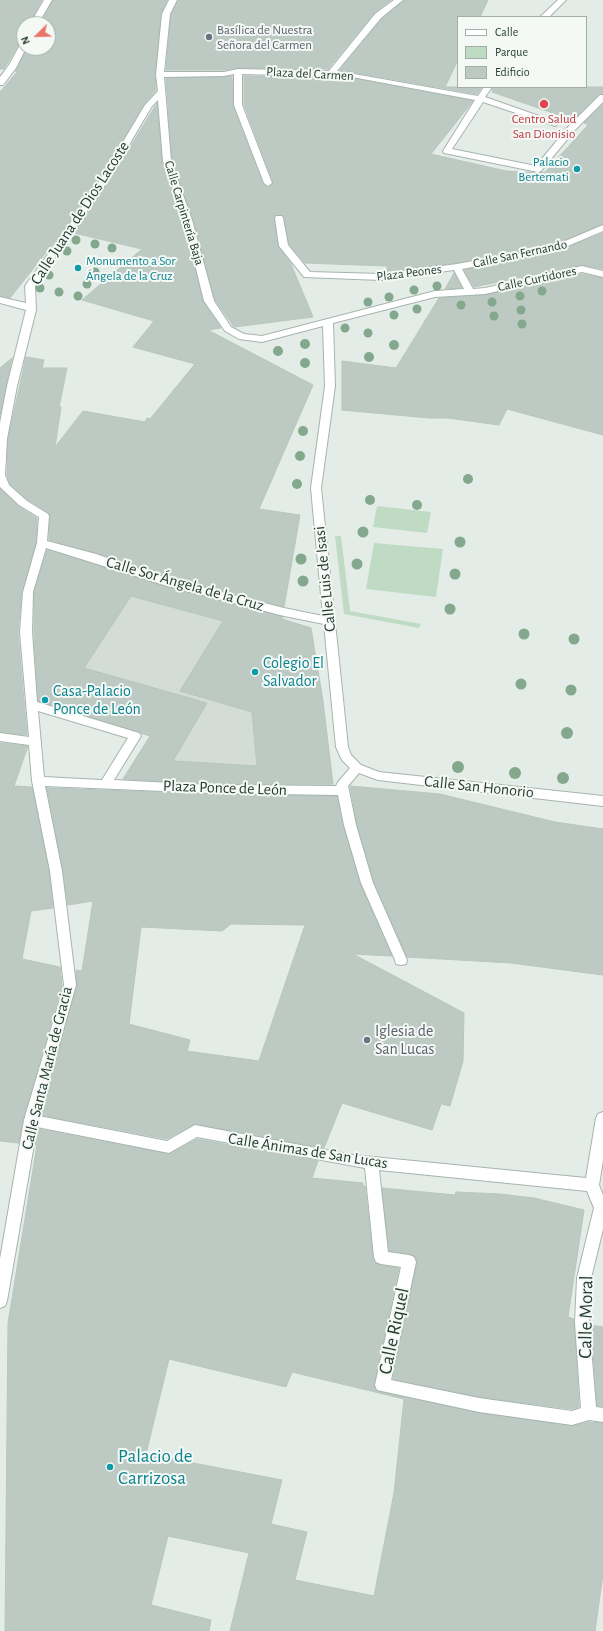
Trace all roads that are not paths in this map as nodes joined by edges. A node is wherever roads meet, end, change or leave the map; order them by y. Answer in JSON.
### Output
{"nodes":[{"id":1,"x":48,"y":0,"type":"edge"},
{"id":2,"x":173,"y":0,"type":"edge"},
{"id":3,"x":399,"y":0,"type":"edge"},
{"id":4,"x":562,"y":0,"type":"edge"},
{"id":5,"x":38,"y":16,"type":"edge"},
{"id":6,"x":545,"y":16,"type":"edge"},
{"id":7,"x":18,"y":56,"type":"edge"},
{"id":8,"x":238,"y":71,"type":"junction"},
{"id":9,"x":331,"y":73,"type":"junction"},
{"id":10,"x":160,"y":74,"type":"junction"},
{"id":11,"x":0,"y":83,"type":"edge"},
{"id":12,"x":488,"y":88,"type":"edge"},
{"id":13,"x":162,"y":91,"type":"junction"},
{"id":14,"x":603,"y":98,"type":"edge"},
{"id":15,"x":482,"y":99,"type":"junction"},
{"id":16,"x":554,"y":123,"type":"dead end"},
{"id":17,"x":268,"y":183,"type":"dead end"},
{"id":18,"x":279,"y":218,"type":"dead end"},
{"id":19,"x":603,"y":228,"type":"edge"},
{"id":20,"x":457,"y":267,"type":"junction"},
{"id":21,"x":603,"y":274,"type":"edge"},
{"id":22,"x":470,"y":292,"type":"junction"},
{"id":23,"x":0,"y":300,"type":"edge"},
{"id":24,"x":31,"y":307,"type":"junction"},
{"id":25,"x":328,"y":322,"type":"junction"},
{"id":26,"x":228,"y":329,"type":"joint"},
{"id":27,"x":1,"y":439,"type":"edge"},
{"id":28,"x":42,"y":543,"type":"junction"},
{"id":29,"x":330,"y":621,"type":"junction"},
{"id":30,"x":32,"y":705,"type":"junction"},
{"id":31,"x":0,"y":737,"type":"edge"},
{"id":32,"x":36,"y":742,"type":"junction"},
{"id":33,"x":357,"y":768,"type":"junction"},
{"id":34,"x":38,"y":781,"type":"junction"},
{"id":35,"x":106,"y":783,"type":"junction"},
{"id":36,"x":344,"y":791,"type":"junction"},
{"id":37,"x":603,"y":801,"type":"edge"},
{"id":38,"x":401,"y":960,"type":"dead end"},
{"id":39,"x":603,"y":1118,"type":"edge"},
{"id":40,"x":31,"y":1120,"type":"junction"},
{"id":41,"x":371,"y":1163,"type":"junction"},
{"id":42,"x":592,"y":1185,"type":"junction"},
{"id":43,"x":602,"y":1209,"type":"edge"},
{"id":44,"x":5,"y":1249,"type":"edge"},
{"id":45,"x":0,"y":1301,"type":"edge"},
{"id":46,"x":596,"y":1414,"type":"edge"}],
"edges":[{"from":1,"to":5,"type":"street"},
{"from":2,"to":10,"type":"street"},
{"from":3,"to":9,"type":"street"},
{"from":4,"to":6,"type":"street"},
{"from":7,"to":11,"type":"street"},
{"from":8,"to":9,"type":"street","name":"Plaza del Carmen"},
{"from":8,"to":10,"type":"street","name":"Plaza del Carmen"},
{"from":8,"to":17,"type":"street"},
{"from":9,"to":15,"type":"street","name":"Plaza del Carmen"},
{"from":10,"to":13,"type":"street"},
{"from":12,"to":15,"type":"street"},
{"from":13,"to":24,"type":"street","name":"Calle Juana de Dios Lacoste"},
{"from":13,"to":26,"type":"street","name":"Calle Carpintería Baja"},
{"from":14,"to":15,"type":"street"},
{"from":15,"to":16,"type":"street","name":"Plaza del Carmen"},
{"from":18,"to":20,"type":"street","name":"Plaza Peones"},
{"from":19,"to":20,"type":"street","name":"Calle San Fernando"},
{"from":20,"to":22,"type":"street","name":"Plaza Peones"},
{"from":21,"to":22,"type":"street","name":"Calle Curtidores"},
{"from":22,"to":25,"type":"street","name":"Plaza Peones"},
{"from":23,"to":24,"type":"street"},
{"from":24,"to":27,"type":"street","name":"Calle Juana de Dios Lacoste"},
{"from":25,"to":26,"type":"street","name":"Plaza Peones"},
{"from":25,"to":29,"type":"street","name":"Calle Luis de Isasi"},
{"from":27,"to":28,"type":"street","name":"Calle Juana de Dios Lacoste"},
{"from":28,"to":29,"type":"street","name":"Calle Sor Ángela de la Cruz"},
{"from":28,"to":30,"type":"street","name":"Calle Juana de Dios Lacoste"},
{"from":29,"to":33,"type":"street","name":"Calle Luis de Isasi"},
{"from":30,"to":32,"type":"street","name":"Calle Juana de Dios Lacoste"},
{"from":30,"to":35,"type":"street"},
{"from":31,"to":32,"type":"street"},
{"from":32,"to":34,"type":"street","name":"Calle Santa María de Gracia"},
{"from":33,"to":36,"type":"street"},
{"from":33,"to":37,"type":"street","name":"Calle San Honorio"},
{"from":34,"to":35,"type":"street","name":"Plaza Ponce de León"},
{"from":34,"to":40,"type":"street","name":"Calle Santa María de Gracia"},
{"from":35,"to":36,"type":"street","name":"Plaza Ponce de León"},
{"from":36,"to":38,"type":"street"},
{"from":39,"to":42,"type":"street"},
{"from":40,"to":41,"type":"street","name":"Calle Ánimas de San Lucas"},
{"from":40,"to":44,"type":"street","name":"Calle Santa María de Gracia"},
{"from":41,"to":42,"type":"street","name":"Calle Ánimas de San Lucas"},
{"from":41,"to":46,"type":"street","name":"Calle Riquel"},
{"from":42,"to":43,"type":"street"},
{"from":43,"to":46,"type":"street","name":"Calle Moral"},
{"from":44,"to":45,"type":"street","name":"Calle Santa María de Gracia"}]}
